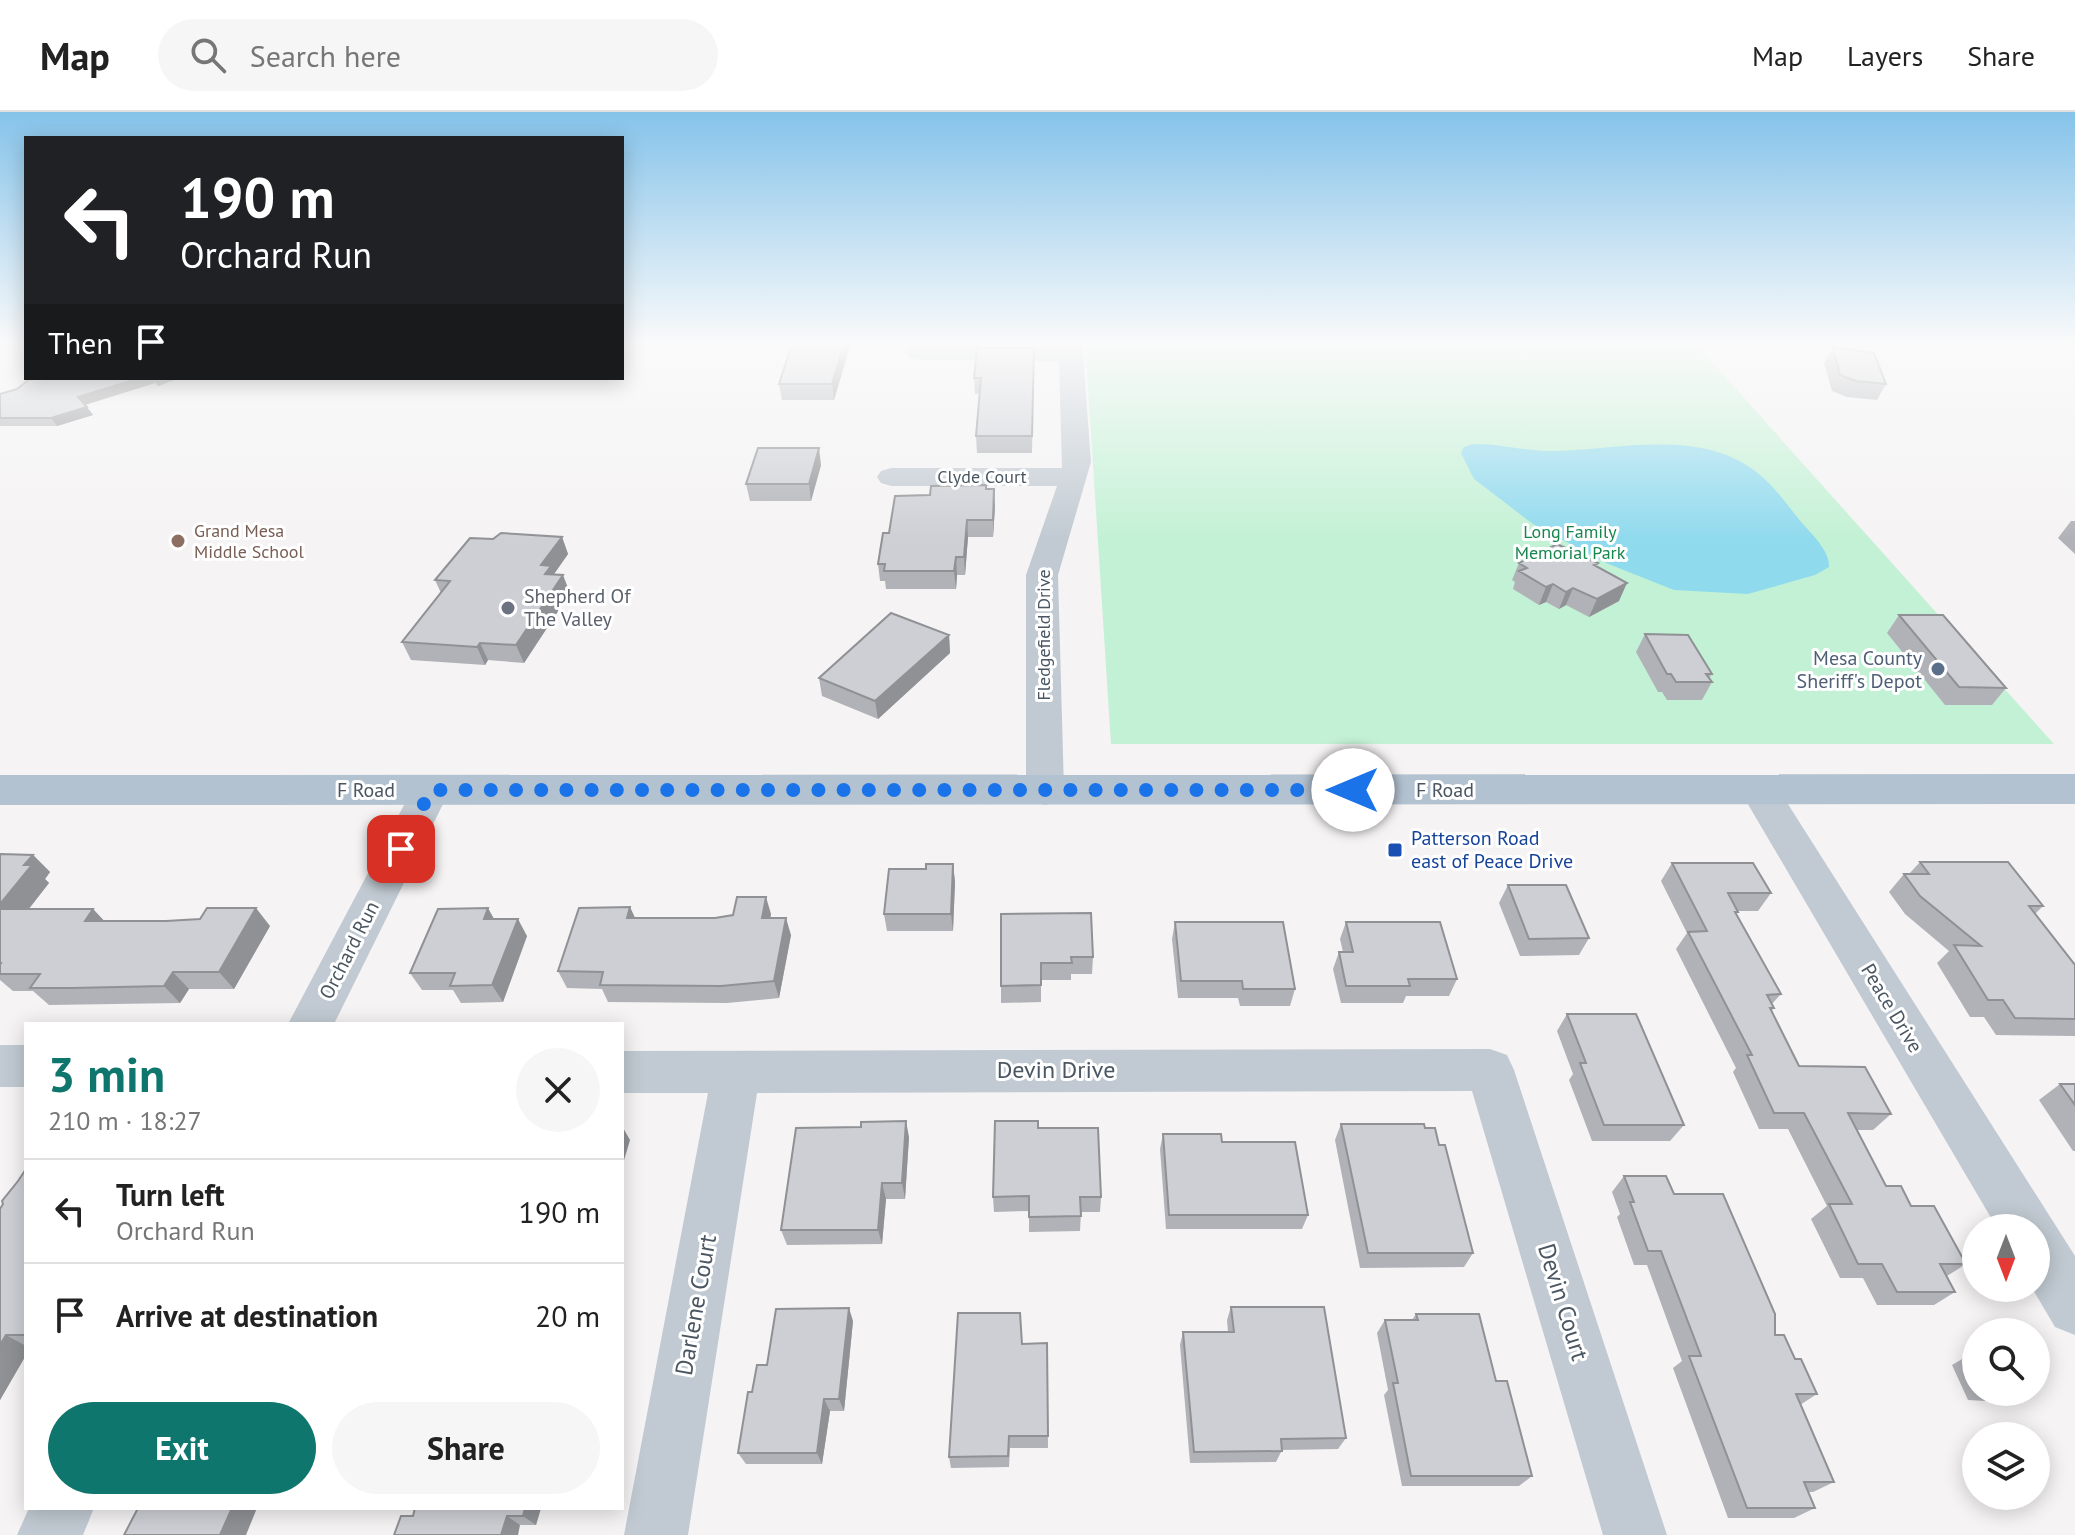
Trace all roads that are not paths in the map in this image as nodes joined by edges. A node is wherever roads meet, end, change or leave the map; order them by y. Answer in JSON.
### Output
{"nodes":[{"id":1,"x":1074,"y":407,"type":"edge"},
{"id":2,"x":891,"y":477,"type":"dead end"},
{"id":3,"x":1074,"y":477,"type":"junction"},
{"id":4,"x":1758,"y":789,"type":"junction"},
{"id":5,"x":2075,"y":789,"type":"edge"},
{"id":6,"x":0,"y":790,"type":"edge"},
{"id":7,"x":431,"y":790,"type":"junction"},
{"id":8,"x":1045,"y":791,"type":"junction"},
{"id":9,"x":312,"y":1022,"type":"edge"},
{"id":10,"x":0,"y":1066,"type":"edge"},
{"id":11,"x":24,"y":1066,"type":"edge"},
{"id":12,"x":1490,"y":1070,"type":"joint"},
{"id":13,"x":624,"y":1072,"type":"edge"},
{"id":14,"x":736,"y":1074,"type":"junction"},
{"id":15,"x":2018,"y":1214,"type":"edge"},
{"id":16,"x":2050,"y":1266,"type":"edge"},
{"id":17,"x":2075,"y":1307,"type":"edge"},
{"id":18,"x":62,"y":1510,"type":"edge"},
{"id":19,"x":49,"y":1535,"type":"edge"},
{"id":20,"x":656,"y":1535,"type":"edge"},
{"id":21,"x":1635,"y":1535,"type":"edge"}],
"edges":[{"from":1,"to":3,"type":"street","name":"Fledgefield Drive"},
{"from":2,"to":3,"type":"street","name":"Clyde Court"},
{"from":3,"to":8,"type":"street","name":"Fledgefield Drive"},
{"from":4,"to":5,"type":"main road","name":"F Road"},
{"from":4,"to":8,"type":"main road","name":"F Road"},
{"from":4,"to":15,"type":"street","name":"Peace Drive"},
{"from":6,"to":7,"type":"main road","name":"F Road"},
{"from":7,"to":8,"type":"main road","name":"F Road"},
{"from":7,"to":9,"type":"street","name":"Orchard Run"},
{"from":10,"to":11,"type":"street"},
{"from":12,"to":14,"type":"street","name":"Devin Drive"},
{"from":12,"to":21,"type":"street","name":"Devin Court"},
{"from":13,"to":14,"type":"street","name":"Devin Drive"},
{"from":14,"to":20,"type":"street","name":"Darlene Court"},
{"from":16,"to":17,"type":"street"},
{"from":18,"to":19,"type":"street"}]}
